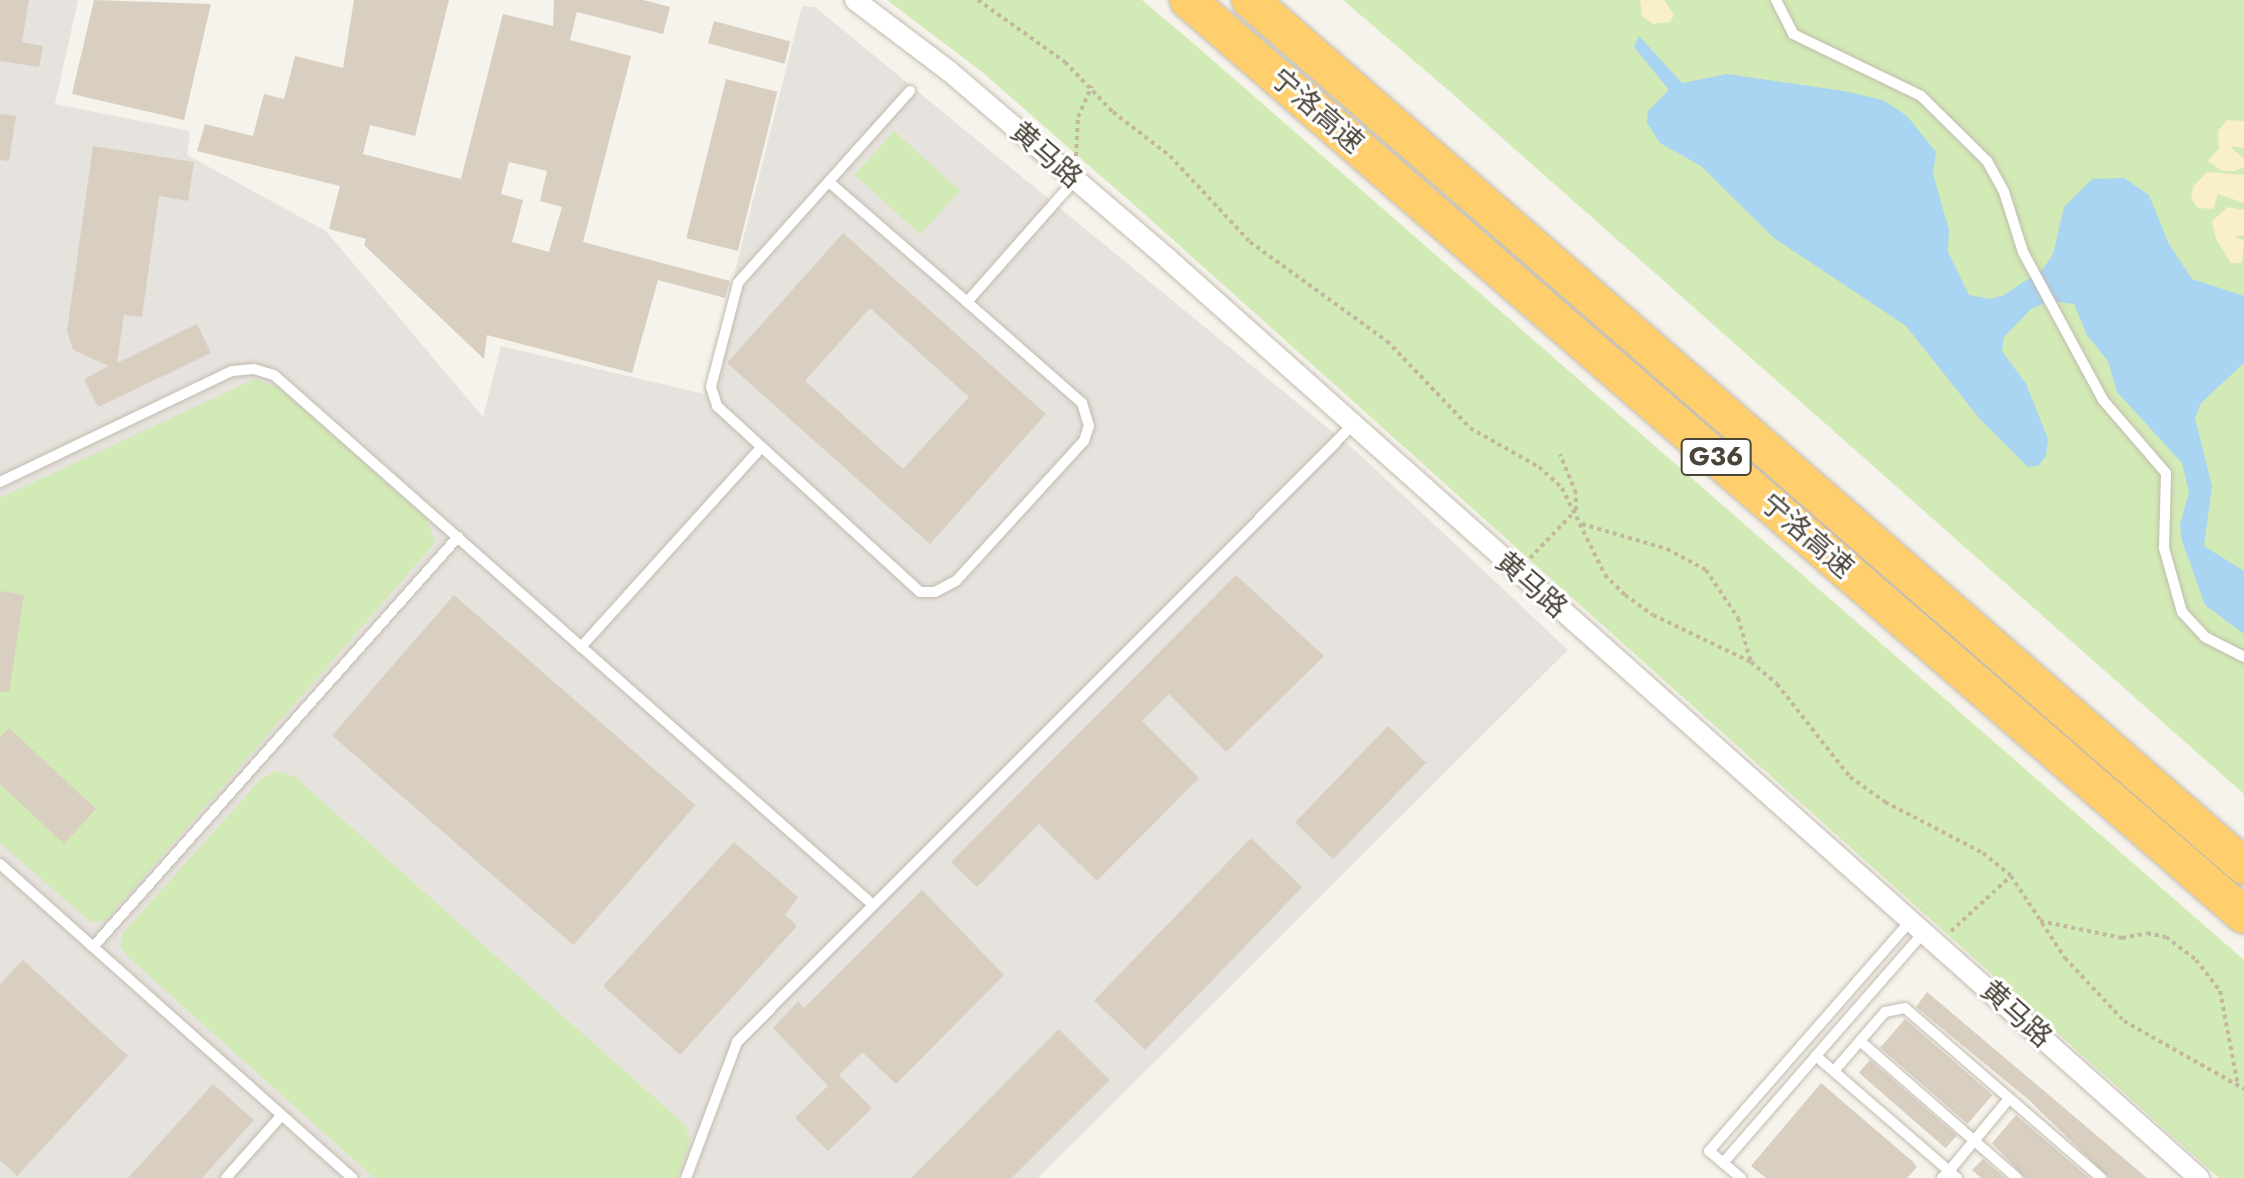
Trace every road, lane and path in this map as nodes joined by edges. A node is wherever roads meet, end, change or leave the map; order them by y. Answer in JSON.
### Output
{"nodes":[{"id":1,"x":855,"y":0,"type":"edge"},
{"id":2,"x":978,"y":0,"type":"edge"},
{"id":3,"x":1188,"y":0,"type":"edge"},
{"id":4,"x":1250,"y":0,"type":"edge"},
{"id":5,"x":1776,"y":0,"type":"edge"},
{"id":6,"x":1092,"y":86,"type":"junction"},
{"id":7,"x":910,"y":91,"type":"dead end"},
{"id":8,"x":1070,"y":176,"type":"junction"},
{"id":9,"x":829,"y":182,"type":"junction"},
{"id":10,"x":967,"y":302,"type":"junction"},
{"id":11,"x":1351,"y":427,"type":"junction"},
{"id":12,"x":761,"y":448,"type":"junction"},
{"id":13,"x":1560,"y":454,"type":"dead end"},
{"id":14,"x":0,"y":482,"type":"edge"},
{"id":15,"x":1576,"y":510,"type":"junction"},
{"id":16,"x":1582,"y":524,"type":"junction"},
{"id":17,"x":458,"y":537,"type":"junction"},
{"id":18,"x":1517,"y":573,"type":"junction"},
{"id":19,"x":581,"y":647,"type":"junction"},
{"id":20,"x":2244,"y":657,"type":"edge"},
{"id":21,"x":1751,"y":662,"type":"junction"},
{"id":22,"x":0,"y":864,"type":"edge"},
{"id":23,"x":2244,"y":866,"type":"edge"},
{"id":24,"x":2011,"y":876,"type":"junction"},
{"id":25,"x":873,"y":905,"type":"junction"},
{"id":26,"x":2244,"y":915,"type":"edge"},
{"id":27,"x":2040,"y":921,"type":"junction"},
{"id":28,"x":1918,"y":926,"type":"junction"},
{"id":29,"x":1948,"y":934,"type":"dead end"},
{"id":30,"x":93,"y":947,"type":"junction"},
{"id":31,"x":1860,"y":1041,"type":"junction"},
{"id":32,"x":1816,"y":1056,"type":"junction"},
{"id":33,"x":1834,"y":1071,"type":"junction"},
{"id":34,"x":2238,"y":1085,"type":"junction"},
{"id":35,"x":2244,"y":1089,"type":"edge"},
{"id":36,"x":2008,"y":1100,"type":"junction"},
{"id":37,"x":282,"y":1115,"type":"junction"},
{"id":38,"x":1974,"y":1140,"type":"junction"},
{"id":39,"x":1723,"y":1163,"type":"junction"},
{"id":40,"x":1949,"y":1176,"type":"edge"},
{"id":41,"x":2198,"y":1177,"type":"edge"},
{"id":42,"x":226,"y":1178,"type":"edge"},
{"id":43,"x":352,"y":1178,"type":"edge"},
{"id":44,"x":686,"y":1178,"type":"edge"},
{"id":45,"x":1741,"y":1178,"type":"edge"},
{"id":46,"x":2017,"y":1178,"type":"edge"},
{"id":47,"x":2101,"y":1178,"type":"edge"}],
"edges":[{"from":1,"to":8,"type":"street","name":"黄马路"},
{"from":2,"to":6,"type":"path"},
{"from":3,"to":26,"type":"highway","name":"宁洛高速","number":"G36"},
{"from":4,"to":23,"type":"highway","name":"宁洛高速","number":"G36"},
{"from":5,"to":20,"type":"lane"},
{"from":6,"to":8,"type":"path"},
{"from":6,"to":15,"type":"path"},
{"from":7,"to":9,"type":"lane"},
{"from":8,"to":10,"type":"lane"},
{"from":8,"to":11,"type":"street","name":"黄马路"},
{"from":9,"to":10,"type":"lane"},
{"from":9,"to":12,"type":"lane"},
{"from":10,"to":12,"type":"lane"},
{"from":11,"to":18,"type":"street","name":"黄马路"},
{"from":11,"to":25,"type":"lane"},
{"from":12,"to":19,"type":"lane"},
{"from":13,"to":15,"type":"path"},
{"from":14,"to":17,"type":"lane"},
{"from":15,"to":16,"type":"path"},
{"from":15,"to":18,"type":"path"},
{"from":16,"to":21,"type":"path"},
{"from":16,"to":21,"type":"path"},
{"from":17,"to":19,"type":"lane"},
{"from":17,"to":30,"type":"lane"},
{"from":18,"to":28,"type":"street","name":"黄马路"},
{"from":19,"to":25,"type":"lane"},
{"from":21,"to":24,"type":"path"},
{"from":22,"to":30,"type":"lane"},
{"from":24,"to":27,"type":"path"},
{"from":24,"to":29,"type":"path"},
{"from":25,"to":44,"type":"lane"},
{"from":27,"to":34,"type":"path"},
{"from":27,"to":34,"type":"path"},
{"from":28,"to":32,"type":"lane"},
{"from":28,"to":39,"type":"lane"},
{"from":28,"to":41,"type":"street","name":"黄马路"},
{"from":30,"to":37,"type":"lane"},
{"from":31,"to":33,"type":"lane"},
{"from":31,"to":36,"type":"lane"},
{"from":31,"to":38,"type":"lane"},
{"from":32,"to":33,"type":"lane"},
{"from":32,"to":39,"type":"lane"},
{"from":33,"to":40,"type":"lane"},
{"from":34,"to":35,"type":"path"},
{"from":36,"to":38,"type":"lane"},
{"from":36,"to":47,"type":"lane"},
{"from":37,"to":42,"type":"lane"},
{"from":37,"to":43,"type":"lane"},
{"from":38,"to":40,"type":"lane"},
{"from":38,"to":46,"type":"lane"},
{"from":39,"to":45,"type":"lane"}]}
